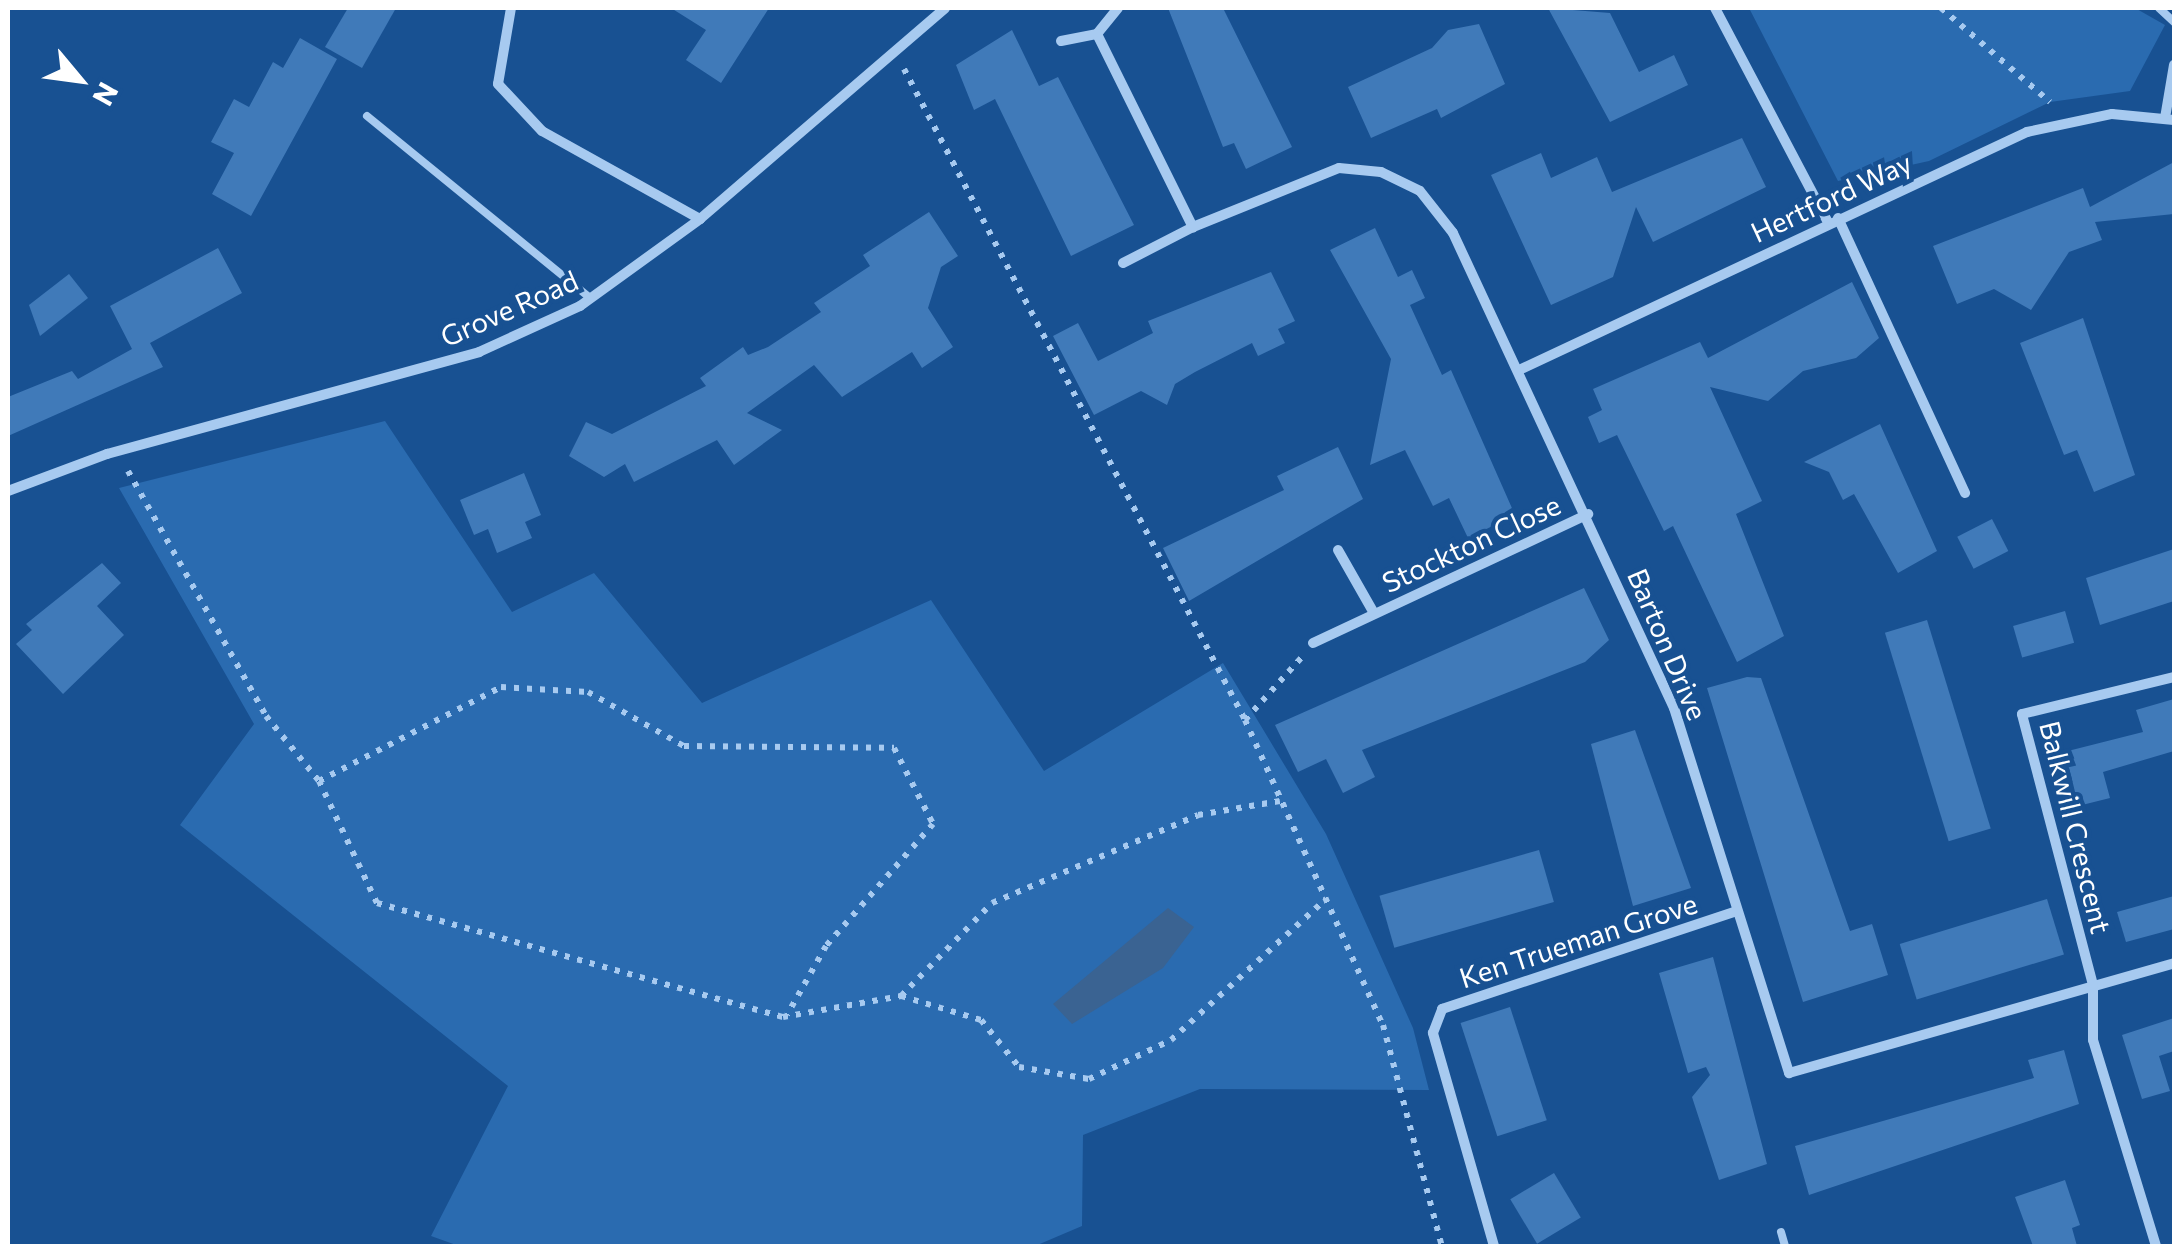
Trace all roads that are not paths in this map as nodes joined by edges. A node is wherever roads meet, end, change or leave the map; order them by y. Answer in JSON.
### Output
{"nodes":[{"id":1,"x":512,"y":8,"type":"edge"},
{"id":2,"x":944,"y":8,"type":"edge"},
{"id":3,"x":1118,"y":8,"type":"edge"},
{"id":4,"x":1716,"y":8,"type":"edge"},
{"id":5,"x":2159,"y":8,"type":"edge"},
{"id":6,"x":2174,"y":22,"type":"edge"},
{"id":7,"x":1097,"y":34,"type":"junction"},
{"id":8,"x":1060,"y":41,"type":"dead end"},
{"id":9,"x":2174,"y":65,"type":"edge"},
{"id":10,"x":366,"y":116,"type":"dead end"},
{"id":11,"x":2170,"y":118,"type":"edge"},
{"id":12,"x":700,"y":220,"type":"junction"},
{"id":13,"x":1833,"y":220,"type":"junction"},
{"id":14,"x":1193,"y":228,"type":"junction"},
{"id":15,"x":1123,"y":263,"type":"dead end"},
{"id":16,"x":590,"y":298,"type":"junction"},
{"id":17,"x":1519,"y":370,"type":"junction"},
{"id":18,"x":8,"y":492,"type":"edge"},
{"id":19,"x":1965,"y":493,"type":"dead end"},
{"id":20,"x":1588,"y":514,"type":"junction"},
{"id":21,"x":1338,"y":550,"type":"dead end"},
{"id":22,"x":1374,"y":614,"type":"junction"},
{"id":23,"x":1313,"y":643,"type":"road end"},
{"id":24,"x":2174,"y":677,"type":"edge"},
{"id":25,"x":1736,"y":910,"type":"junction"},
{"id":26,"x":2174,"y":963,"type":"edge"},
{"id":27,"x":2093,"y":985,"type":"junction"},
{"id":28,"x":1782,"y":1232,"type":"dead end"},
{"id":29,"x":1494,"y":1246,"type":"edge"},
{"id":30,"x":1786,"y":1246,"type":"edge"},
{"id":31,"x":2156,"y":1246,"type":"edge"}],
"edges":[{"from":1,"to":12,"type":"street"},
{"from":2,"to":12,"type":"street","name":"Grove Road"},
{"from":3,"to":7,"type":"street"},
{"from":4,"to":13,"type":"street"},
{"from":5,"to":6,"type":"lane"},
{"from":7,"to":8,"type":"street"},
{"from":7,"to":14,"type":"street"},
{"from":9,"to":11,"type":"street"},
{"from":10,"to":16,"type":"lane"},
{"from":11,"to":13,"type":"street","name":"Hertford Way"},
{"from":12,"to":16,"type":"street","name":"Grove Road"},
{"from":13,"to":17,"type":"street","name":"Hertford Way"},
{"from":13,"to":19,"type":"street"},
{"from":14,"to":15,"type":"street","name":"Barton Drive"},
{"from":14,"to":17,"type":"street","name":"Barton Drive"},
{"from":16,"to":18,"type":"street","name":"Grove Road"},
{"from":17,"to":20,"type":"street","name":"Barton Drive"},
{"from":20,"to":22,"type":"street","name":"Stockton Close"},
{"from":20,"to":25,"type":"street","name":"Barton Drive"},
{"from":21,"to":22,"type":"street","name":"Stockton Close"},
{"from":22,"to":23,"type":"street","name":"Stockton Close"},
{"from":24,"to":27,"type":"street","name":"Balkwill Crescent"},
{"from":25,"to":27,"type":"street","name":"Barton Drive"},
{"from":25,"to":29,"type":"street","name":"Ken Trueman Grove"},
{"from":26,"to":27,"type":"street"},
{"from":27,"to":31,"type":"street"},
{"from":28,"to":30,"type":"lane"}]}
